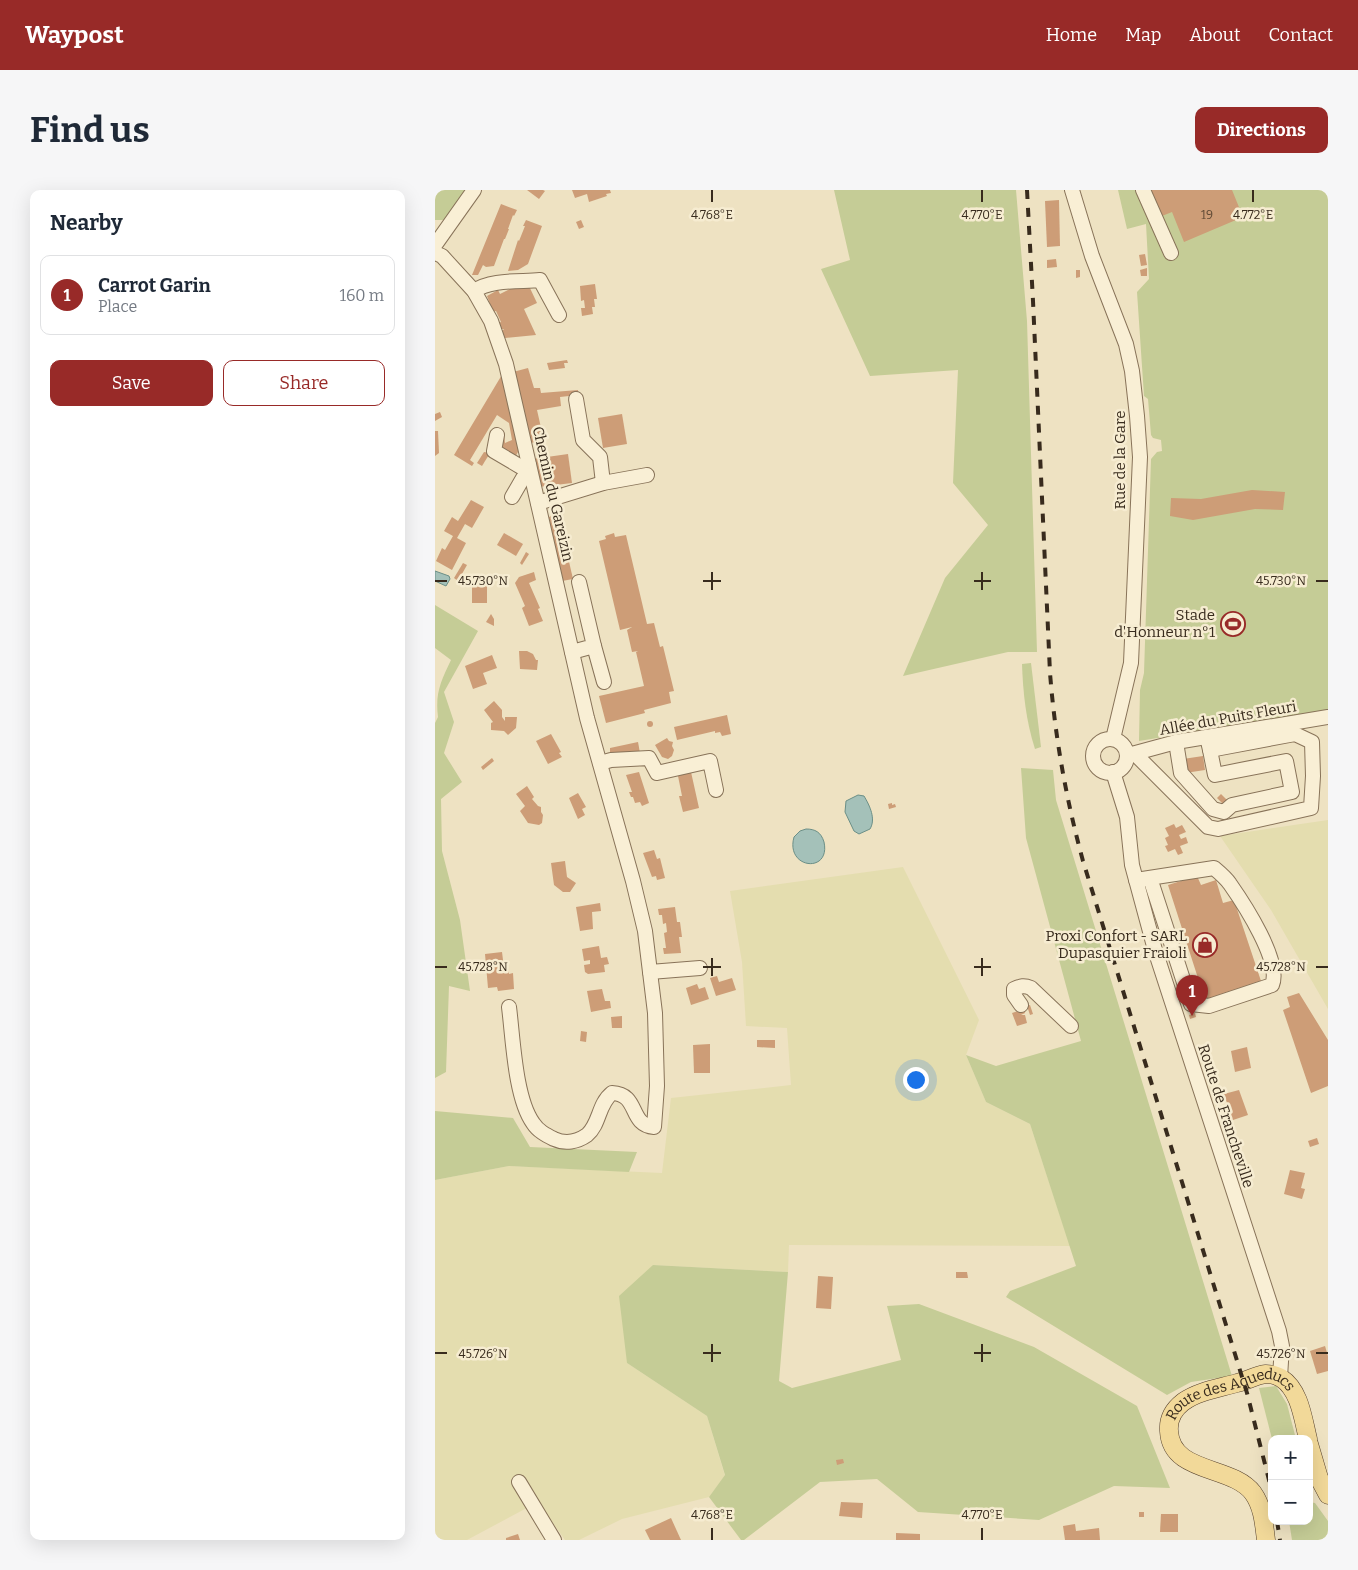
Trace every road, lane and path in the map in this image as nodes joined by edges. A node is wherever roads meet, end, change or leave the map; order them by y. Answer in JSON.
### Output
{"nodes":[{"id":1,"x":474,"y":190,"type":"edge"},
{"id":2,"x":1072,"y":190,"type":"edge"},
{"id":3,"x":1143,"y":190,"type":"edge"},
{"id":4,"x":435,"y":245,"type":"edge"},
{"id":5,"x":435,"y":253,"type":"edge"},
{"id":6,"x":1171,"y":253,"type":"dead end"},
{"id":7,"x":475,"y":291,"type":"junction"},
{"id":8,"x":559,"y":315,"type":"dead end"},
{"id":9,"x":576,"y":399,"type":"dead end"},
{"id":10,"x":497,"y":435,"type":"dead end"},
{"id":11,"x":527,"y":469,"type":"junction"},
{"id":12,"x":647,"y":475,"type":"dead end"},
{"id":13,"x":603,"y":483,"type":"junction"},
{"id":14,"x":509,"y":495,"type":"dead end"},
{"id":15,"x":538,"y":504,"type":"junction"},
{"id":16,"x":579,"y":582,"type":"dead end"},
{"id":17,"x":594,"y":646,"type":"junction"},
{"id":18,"x":572,"y":652,"type":"junction"},
{"id":19,"x":604,"y":682,"type":"dead end"},
{"id":20,"x":1328,"y":716,"type":"edge"},
{"id":21,"x":1113,"y":739,"type":"junction"},
{"id":22,"x":1175,"y":742,"type":"junction"},
{"id":23,"x":1209,"y":743,"type":"junction"},
{"id":24,"x":1131,"y":754,"type":"junction"},
{"id":25,"x":600,"y":763,"type":"junction"},
{"id":26,"x":1113,"y":772,"type":"junction"},
{"id":27,"x":716,"y":790,"type":"dead end"},
{"id":28,"x":1143,"y":879,"type":"junction"},
{"id":29,"x":700,"y":968,"type":"dead end"},
{"id":30,"x":650,"y":972,"type":"junction"},
{"id":31,"x":1191,"y":1004,"type":"junction"},
{"id":32,"x":1021,"y":1005,"type":"dead end"},
{"id":33,"x":509,"y":1006,"type":"dead end"},
{"id":34,"x":1174,"y":1009,"type":"junction"},
{"id":35,"x":1071,"y":1026,"type":"dead end"},
{"id":36,"x":1280,"y":1377,"type":"junction"},
{"id":37,"x":1307,"y":1435,"type":"edge"},
{"id":38,"x":1313,"y":1458,"type":"edge"},
{"id":39,"x":519,"y":1482,"type":"dead end"},
{"id":40,"x":1328,"y":1495,"type":"edge"},
{"id":41,"x":554,"y":1540,"type":"edge"},
{"id":42,"x":1266,"y":1540,"type":"edge"}],
"edges":[{"from":1,"to":4,"type":"street"},
{"from":2,"to":21,"type":"street","name":"Rue de la Gare"},
{"from":3,"to":6,"type":"street"},
{"from":5,"to":7,"type":"street","name":"Chemin du Gareizin"},
{"from":7,"to":8,"type":"street"},
{"from":7,"to":11,"type":"street","name":"Chemin du Gareizin"},
{"from":9,"to":13,"type":"street"},
{"from":10,"to":11,"type":"street"},
{"from":11,"to":14,"type":"street"},
{"from":11,"to":15,"type":"street","name":"Chemin du Gareizin"},
{"from":12,"to":13,"type":"street"},
{"from":13,"to":15,"type":"street"},
{"from":15,"to":18,"type":"street","name":"Chemin du Gareizin"},
{"from":16,"to":17,"type":"street"},
{"from":17,"to":18,"type":"street"},
{"from":17,"to":19,"type":"street"},
{"from":18,"to":25,"type":"street","name":"Chemin du Gareizin"},
{"from":20,"to":23,"type":"street","name":"Allée du Puits Fleuri"},
{"from":21,"to":24,"type":"street"},
{"from":21,"to":26,"type":"street"},
{"from":22,"to":23,"type":"street","name":"Allée du Puits Fleuri"},
{"from":22,"to":23,"type":"street"},
{"from":22,"to":24,"type":"street","name":"Allée du Puits Fleuri"},
{"from":23,"to":24,"type":"street"},
{"from":24,"to":26,"type":"street"},
{"from":25,"to":27,"type":"street"},
{"from":25,"to":30,"type":"street","name":"Chemin du Gareizin"},
{"from":26,"to":28,"type":"street","name":"Route de Francheville"},
{"from":28,"to":31,"type":"street"},
{"from":28,"to":31,"type":"street"},
{"from":28,"to":34,"type":"street","name":"Route de Francheville"},
{"from":29,"to":30,"type":"street"},
{"from":30,"to":33,"type":"street","name":"Chemin du Gareizin"},
{"from":31,"to":34,"type":"street"},
{"from":32,"to":35,"type":"street"},
{"from":34,"to":36,"type":"street","name":"Route de Francheville"},
{"from":36,"to":37,"type":"main road","name":"Route des Aqueducs"},
{"from":36,"to":42,"type":"main road","name":"Route des Aqueducs"},
{"from":38,"to":40,"type":"main road"},
{"from":39,"to":41,"type":"street"}]}
